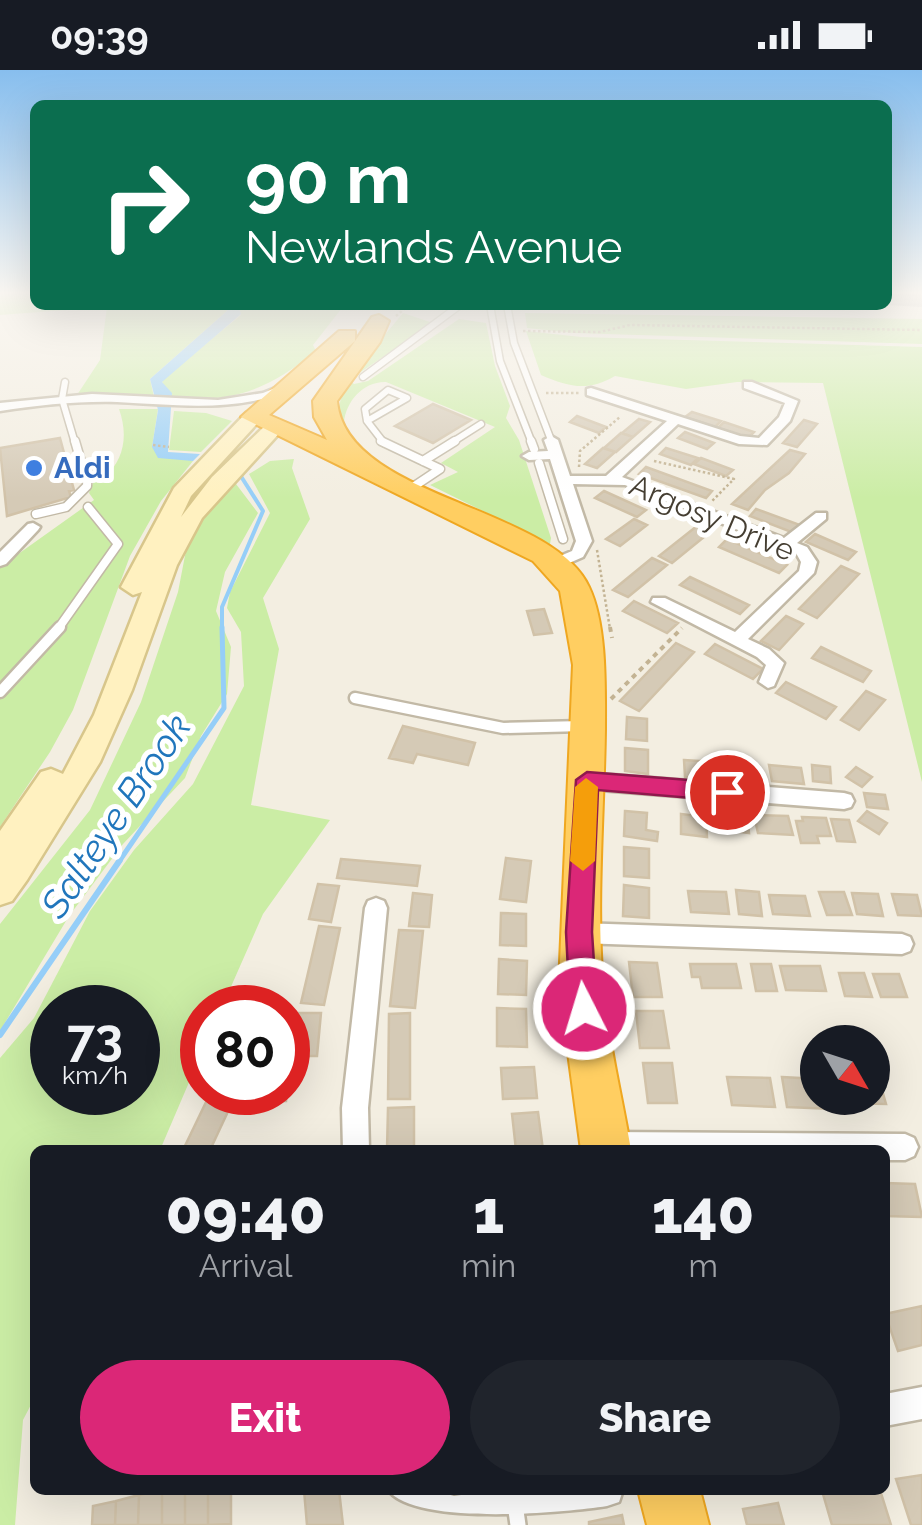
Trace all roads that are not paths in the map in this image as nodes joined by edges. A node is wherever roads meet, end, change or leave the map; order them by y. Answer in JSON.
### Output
{"nodes":[{"id":1,"x":320,"y":362,"type":"edge"},
{"id":2,"x":340,"y":362,"type":"edge"},
{"id":3,"x":351,"y":362,"type":"edge"},
{"id":4,"x":383,"y":362,"type":"edge"},
{"id":5,"x":500,"y":362,"type":"edge"},
{"id":6,"x":522,"y":362,"type":"edge"},
{"id":7,"x":363,"y":377,"type":"dead end"},
{"id":8,"x":65,"y":382,"type":"dead end"},
{"id":9,"x":292,"y":384,"type":"junction"},
{"id":10,"x":748,"y":385,"type":"dead end"},
{"id":11,"x":591,"y":392,"type":"road end"},
{"id":12,"x":62,"y":399,"type":"junction"},
{"id":13,"x":218,"y":402,"type":"junction"},
{"id":14,"x":198,"y":404,"type":"junction"},
{"id":15,"x":0,"y":408,"type":"edge"},
{"id":16,"x":269,"y":418,"type":"junction"},
{"id":17,"x":674,"y":420,"type":"junction"},
{"id":18,"x":365,"y":422,"type":"junction"},
{"id":19,"x":482,"y":424,"type":"dead end"},
{"id":20,"x":554,"y":447,"type":"junction"},
{"id":21,"x":534,"y":456,"type":"junction"},
{"id":22,"x":423,"y":461,"type":"junction"},
{"id":23,"x":219,"y":464,"type":"junction"},
{"id":24,"x":364,"y":466,"type":"junction"},
{"id":25,"x":612,"y":478,"type":"junction"},
{"id":26,"x":566,"y":480,"type":"junction"},
{"id":27,"x":410,"y":488,"type":"junction"},
{"id":28,"x":88,"y":507,"type":"dead end"},
{"id":29,"x":820,"y":516,"type":"dead end"},
{"id":30,"x":35,"y":520,"type":"joint"},
{"id":31,"x":787,"y":543,"type":"junction"},
{"id":32,"x":559,"y":552,"type":"junction"},
{"id":33,"x":0,"y":561,"type":"edge"},
{"id":34,"x":659,"y":602,"type":"dead end"},
{"id":35,"x":738,"y":638,"type":"junction"},
{"id":36,"x":768,"y":682,"type":"dead end"},
{"id":37,"x":0,"y":692,"type":"edge"},
{"id":38,"x":355,"y":698,"type":"dead end"},
{"id":39,"x":598,"y":713,"type":"junction"},
{"id":40,"x":587,"y":780,"type":"junction"},
{"id":41,"x":844,"y":801,"type":"dead end"},
{"id":42,"x":0,"y":857,"type":"edge"},
{"id":43,"x":0,"y":891,"type":"edge"},
{"id":44,"x":376,"y":908,"type":"dead end"},
{"id":45,"x":579,"y":932,"type":"junction"},
{"id":46,"x":902,"y":944,"type":"dead end"},
{"id":47,"x":356,"y":1145,"type":"edge"},
{"id":48,"x":606,"y":1145,"type":"edge"},
{"id":49,"x":890,"y":1147,"type":"edge"},
{"id":50,"x":905,"y":1147,"type":"dead end"},
{"id":51,"x":922,"y":1403,"type":"edge"},
{"id":52,"x":890,"y":1409,"type":"edge"},
{"id":53,"x":412,"y":1495,"type":"edge"},
{"id":54,"x":588,"y":1495,"type":"edge"},
{"id":55,"x":670,"y":1495,"type":"edge"},
{"id":56,"x":517,"y":1514,"type":"edge"},
{"id":57,"x":678,"y":1525,"type":"edge"}],
"edges":[{"from":1,"to":9,"type":"highway"},
{"from":2,"to":16,"type":"highway"},
{"from":3,"to":24,"type":"highway"},
{"from":4,"to":7,"type":"lane"},
{"from":5,"to":21,"type":"lane"},
{"from":6,"to":20,"type":"lane"},
{"from":8,"to":12,"type":"lane"},
{"from":9,"to":13,"type":"street"},
{"from":9,"to":16,"type":"highway"},
{"from":10,"to":17,"type":"street"},
{"from":11,"to":17,"type":"street"},
{"from":12,"to":14,"type":"street"},
{"from":12,"to":15,"type":"street"},
{"from":12,"to":30,"type":"lane"},
{"from":13,"to":14,"type":"street"},
{"from":13,"to":16,"type":"street"},
{"from":14,"to":16,"type":"street"},
{"from":16,"to":23,"type":"street"},
{"from":16,"to":24,"type":"highway"},
{"from":17,"to":25,"type":"street"},
{"from":18,"to":18,"type":"lane"},
{"from":18,"to":22,"type":"lane"},
{"from":19,"to":22,"type":"lane"},
{"from":20,"to":21,"type":"street"},
{"from":20,"to":26,"type":"street"},
{"from":21,"to":32,"type":"lane"},
{"from":22,"to":27,"type":"lane"},
{"from":23,"to":42,"type":"street"},
{"from":23,"to":43,"type":"street"},
{"from":24,"to":27,"type":"highway"},
{"from":25,"to":26,"type":"street","name":"Argosy Drive"},
{"from":25,"to":31,"type":"street","name":"Argosy Drive"},
{"from":26,"to":32,"type":"street"},
{"from":27,"to":32,"type":"highway"},
{"from":28,"to":37,"type":"lane"},
{"from":29,"to":31,"type":"street"},
{"from":30,"to":33,"type":"street"},
{"from":31,"to":35,"type":"street","name":"Argosy Drive"},
{"from":32,"to":39,"type":"highway"},
{"from":34,"to":35,"type":"street"},
{"from":35,"to":36,"type":"street"},
{"from":38,"to":39,"type":"lane"},
{"from":39,"to":40,"type":"highway"},
{"from":40,"to":41,"type":"street"},
{"from":40,"to":45,"type":"highway"},
{"from":44,"to":47,"type":"street"},
{"from":45,"to":46,"type":"street"},
{"from":45,"to":48,"type":"highway"},
{"from":49,"to":50,"type":"street"},
{"from":51,"to":52,"type":"street"},
{"from":53,"to":56,"type":"street"},
{"from":54,"to":56,"type":"street"},
{"from":55,"to":57,"type":"highway"}]}
